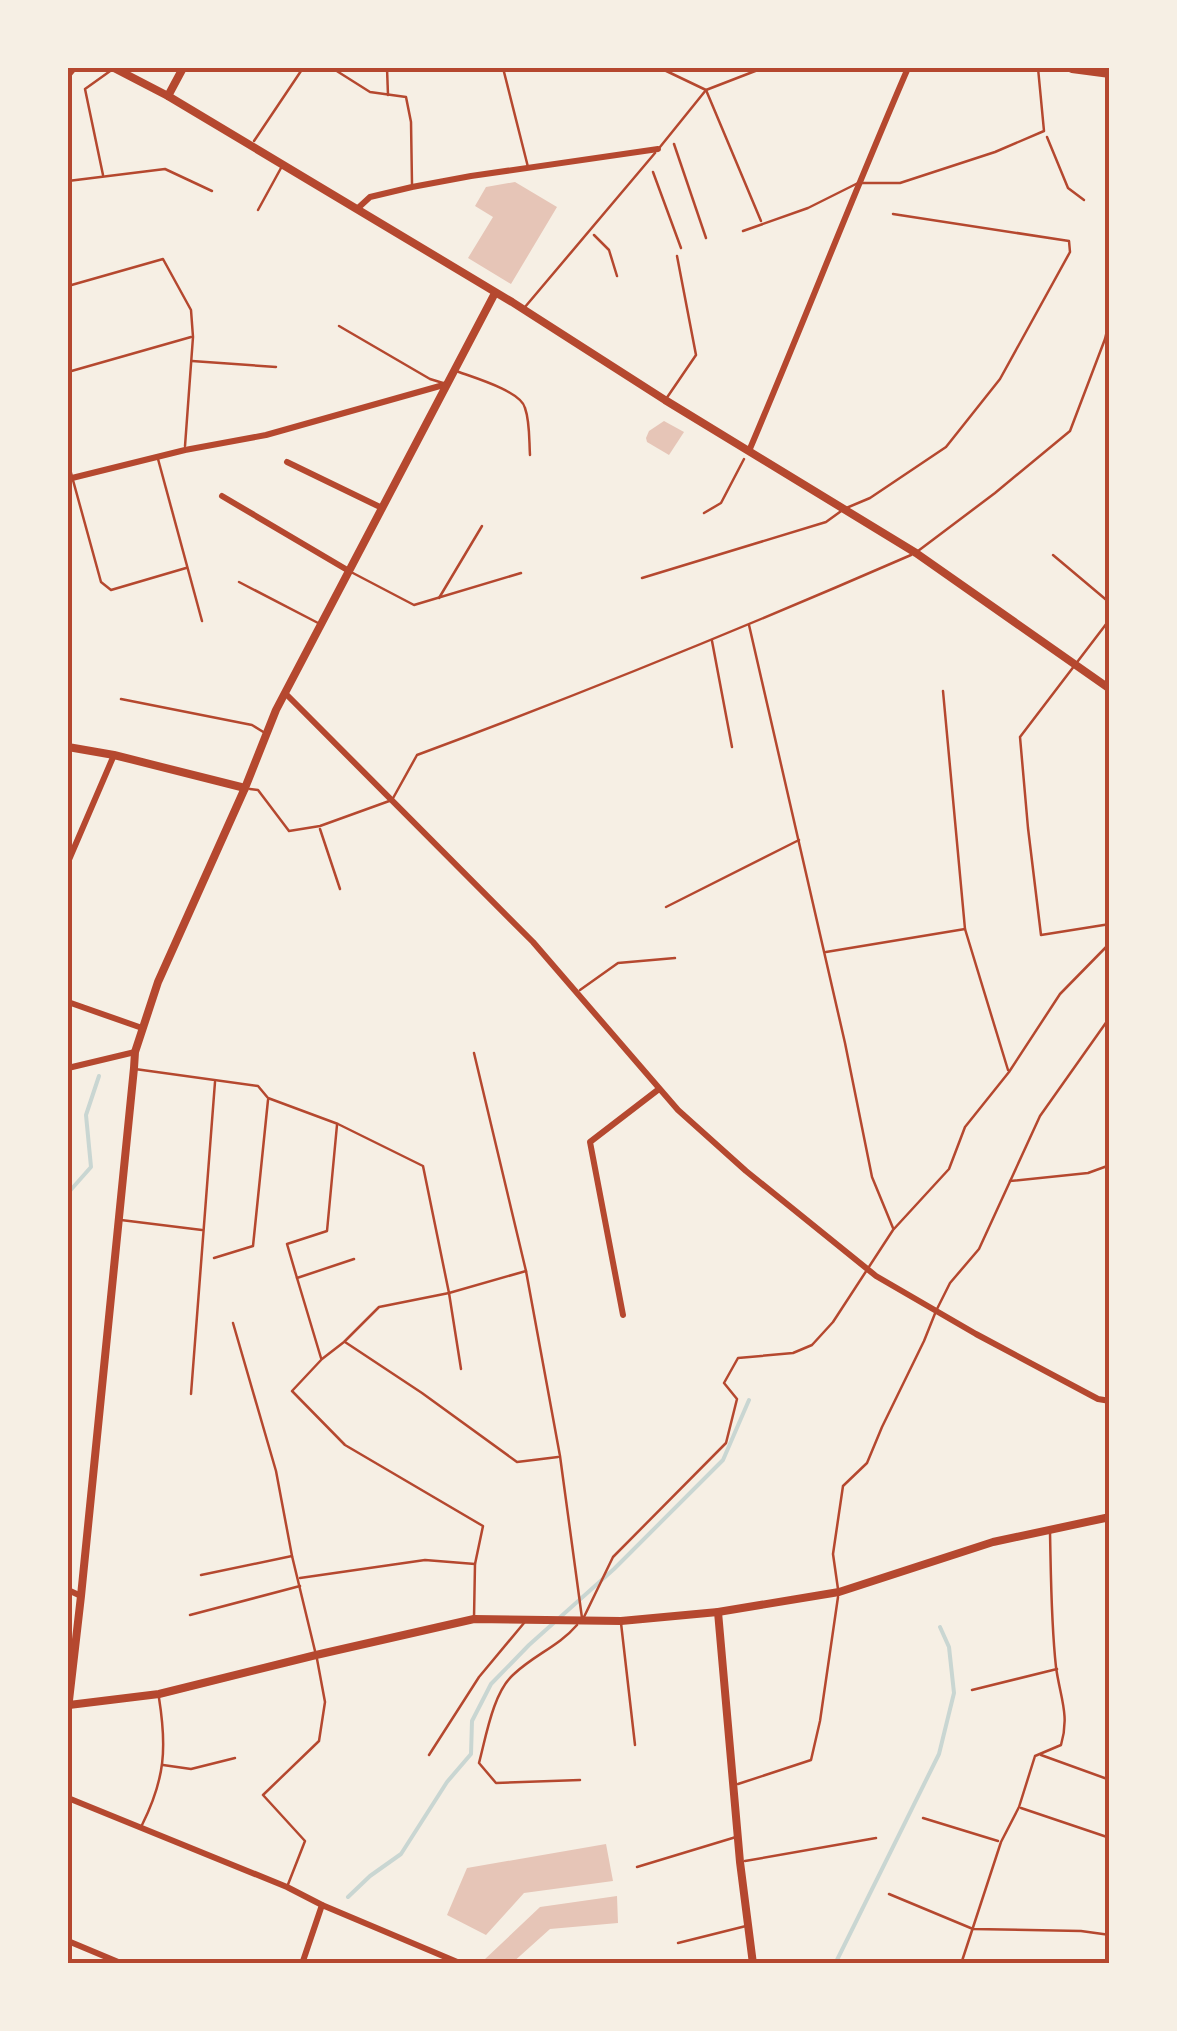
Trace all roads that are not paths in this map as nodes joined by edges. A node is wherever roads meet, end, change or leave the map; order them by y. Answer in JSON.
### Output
{"nodes":[{"id":1,"x":73,"y":68,"type":"edge"},
{"id":2,"x":115,"y":68,"type":"edge"},
{"id":3,"x":183,"y":68,"type":"edge"},
{"id":4,"x":302,"y":68,"type":"edge"},
{"id":5,"x":332,"y":68,"type":"edge"},
{"id":6,"x":387,"y":68,"type":"edge"},
{"id":7,"x":503,"y":68,"type":"edge"},
{"id":8,"x":660,"y":68,"type":"edge"},
{"id":9,"x":759,"y":68,"type":"edge"},
{"id":10,"x":908,"y":68,"type":"edge"},
{"id":11,"x":1038,"y":68,"type":"edge"},
{"id":12,"x":1072,"y":68,"type":"edge"},
{"id":13,"x":1110,"y":73,"type":"edge"},
{"id":14,"x":68,"y":74,"type":"edge"},
{"id":15,"x":706,"y":90,"type":"junction"},
{"id":16,"x":388,"y":95,"type":"junction"},
{"id":17,"x":168,"y":96,"type":"junction"},
{"id":18,"x":250,"y":146,"type":"junction"},
{"id":19,"x":658,"y":150,"type":"junction"},
{"id":20,"x":283,"y":165,"type":"junction"},
{"id":21,"x":528,"y":168,"type":"junction"},
{"id":22,"x":104,"y":177,"type":"junction"},
{"id":23,"x":68,"y":181,"type":"edge"},
{"id":24,"x":858,"y":183,"type":"junction"},
{"id":25,"x":412,"y":187,"type":"junction"},
{"id":26,"x":212,"y":191,"type":"dead end"},
{"id":27,"x":258,"y":210,"type":"dead end"},
{"id":28,"x":357,"y":210,"type":"junction"},
{"id":29,"x":893,"y":214,"type":"dead end"},
{"id":30,"x":762,"y":224,"type":"junction"},
{"id":31,"x":743,"y":231,"type":"dead end"},
{"id":32,"x":676,"y":256,"type":"dead end"},
{"id":33,"x":68,"y":286,"type":"edge"},
{"id":34,"x":495,"y":293,"type":"junction"},
{"id":35,"x":523,"y":309,"type":"junction"},
{"id":36,"x":1110,"y":318,"type":"edge"},
{"id":37,"x":339,"y":326,"type":"dead end"},
{"id":38,"x":193,"y":336,"type":"junction"},
{"id":39,"x":191,"y":361,"type":"junction"},
{"id":40,"x":276,"y":367,"type":"dead end"},
{"id":41,"x":454,"y":370,"type":"junction"},
{"id":42,"x":68,"y":372,"type":"edge"},
{"id":43,"x":447,"y":384,"type":"junction"},
{"id":44,"x":665,"y":400,"type":"junction"},
{"id":45,"x":185,"y":450,"type":"junction"},
{"id":46,"x":749,"y":451,"type":"junction"},
{"id":47,"x":157,"y":456,"type":"junction"},
{"id":48,"x":530,"y":456,"type":"dead end"},
{"id":49,"x":68,"y":462,"type":"edge"},
{"id":50,"x":287,"y":462,"type":"dead end"},
{"id":51,"x":70,"y":478,"type":"edge"},
{"id":52,"x":222,"y":496,"type":"dead end"},
{"id":53,"x":382,"y":508,"type":"junction"},
{"id":54,"x":844,"y":509,"type":"junction"},
{"id":55,"x":482,"y":526,"type":"dead end"},
{"id":56,"x":916,"y":553,"type":"junction"},
{"id":57,"x":1053,"y":556,"type":"dead end"},
{"id":58,"x":186,"y":568,"type":"junction"},
{"id":59,"x":349,"y":571,"type":"junction"},
{"id":60,"x":521,"y":574,"type":"dead end"},
{"id":61,"x":642,"y":578,"type":"dead end"},
{"id":62,"x":239,"y":582,"type":"dead end"},
{"id":63,"x":440,"y":598,"type":"junction"},
{"id":64,"x":1110,"y":603,"type":"edge"},
{"id":65,"x":1110,"y":619,"type":"edge"},
{"id":66,"x":202,"y":621,"type":"dead end"},
{"id":67,"x":321,"y":624,"type":"junction"},
{"id":68,"x":749,"y":625,"type":"junction"},
{"id":69,"x":712,"y":640,"type":"junction"},
{"id":70,"x":1074,"y":664,"type":"junction"},
{"id":71,"x":1110,"y":689,"type":"edge"},
{"id":72,"x":943,"y":692,"type":"dead end"},
{"id":73,"x":285,"y":693,"type":"junction"},
{"id":74,"x":121,"y":699,"type":"dead end"},
{"id":75,"x":266,"y":734,"type":"junction"},
{"id":76,"x":68,"y":746,"type":"edge"},
{"id":77,"x":732,"y":747,"type":"dead end"},
{"id":78,"x":114,"y":755,"type":"junction"},
{"id":79,"x":245,"y":788,"type":"junction"},
{"id":80,"x":392,"y":800,"type":"junction"},
{"id":81,"x":320,"y":826,"type":"junction"},
{"id":82,"x":799,"y":840,"type":"junction"},
{"id":83,"x":68,"y":862,"type":"edge"},
{"id":84,"x":340,"y":889,"type":"dead end"},
{"id":85,"x":666,"y":906,"type":"dead end"},
{"id":86,"x":1110,"y":924,"type":"edge"},
{"id":87,"x":965,"y":929,"type":"junction"},
{"id":88,"x":1110,"y":943,"type":"edge"},
{"id":89,"x":824,"y":952,"type":"junction"},
{"id":90,"x":675,"y":958,"type":"dead end"},
{"id":91,"x":578,"y":992,"type":"junction"},
{"id":92,"x":68,"y":1002,"type":"edge"},
{"id":93,"x":1110,"y":1017,"type":"edge"},
{"id":94,"x":142,"y":1028,"type":"junction"},
{"id":95,"x":136,"y":1052,"type":"junction"},
{"id":96,"x":474,"y":1053,"type":"dead end"},
{"id":97,"x":68,"y":1068,"type":"edge"},
{"id":98,"x":134,"y":1068,"type":"junction"},
{"id":99,"x":1008,"y":1072,"type":"junction"},
{"id":100,"x":215,"y":1082,"type":"junction"},
{"id":101,"x":659,"y":1089,"type":"junction"},
{"id":102,"x":268,"y":1098,"type":"junction"},
{"id":103,"x":338,"y":1124,"type":"junction"},
{"id":104,"x":1110,"y":1165,"type":"edge"},
{"id":105,"x":1009,"y":1181,"type":"junction"},
{"id":106,"x":118,"y":1220,"type":"junction"},
{"id":107,"x":893,"y":1230,"type":"junction"},
{"id":108,"x":204,"y":1231,"type":"junction"},
{"id":109,"x":214,"y":1258,"type":"dead end"},
{"id":110,"x":354,"y":1260,"type":"dead end"},
{"id":111,"x":868,"y":1270,"type":"junction"},
{"id":112,"x":526,"y":1271,"type":"junction"},
{"id":113,"x":297,"y":1278,"type":"junction"},
{"id":114,"x":449,"y":1294,"type":"junction"},
{"id":115,"x":936,"y":1311,"type":"junction"},
{"id":116,"x":623,"y":1315,"type":"dead end"},
{"id":117,"x":233,"y":1323,"type":"dead end"},
{"id":118,"x":344,"y":1342,"type":"junction"},
{"id":119,"x":322,"y":1359,"type":"junction"},
{"id":120,"x":461,"y":1369,"type":"dead end"},
{"id":121,"x":190,"y":1394,"type":"dead end"},
{"id":122,"x":1110,"y":1401,"type":"edge"},
{"id":123,"x":560,"y":1456,"type":"junction"},
{"id":124,"x":1110,"y":1517,"type":"edge"},
{"id":125,"x":1050,"y":1528,"type":"junction"},
{"id":126,"x":292,"y":1556,"type":"junction"},
{"id":127,"x":476,"y":1564,"type":"junction"},
{"id":128,"x":201,"y":1575,"type":"dead end"},
{"id":129,"x":299,"y":1578,"type":"junction"},
{"id":130,"x":301,"y":1586,"type":"junction"},
{"id":131,"x":68,"y":1590,"type":"edge"},
{"id":132,"x":839,"y":1592,"type":"junction"},
{"id":133,"x":82,"y":1596,"type":"junction"},
{"id":134,"x":718,"y":1612,"type":"junction"},
{"id":135,"x":190,"y":1614,"type":"dead end"},
{"id":136,"x":474,"y":1619,"type":"junction"},
{"id":137,"x":582,"y":1619,"type":"junction"},
{"id":138,"x":526,"y":1620,"type":"junction"},
{"id":139,"x":621,"y":1621,"type":"junction"},
{"id":140,"x":316,"y":1655,"type":"junction"},
{"id":141,"x":1056,"y":1669,"type":"junction"},
{"id":142,"x":972,"y":1690,"type":"dead end"},
{"id":143,"x":159,"y":1694,"type":"junction"},
{"id":144,"x":68,"y":1707,"type":"edge"},
{"id":145,"x":635,"y":1746,"type":"dead end"},
{"id":146,"x":1039,"y":1754,"type":"junction"},
{"id":147,"x":429,"y":1756,"type":"dead end"},
{"id":148,"x":235,"y":1758,"type":"dead end"},
{"id":149,"x":164,"y":1766,"type":"junction"},
{"id":150,"x":580,"y":1780,"type":"dead end"},
{"id":151,"x":1110,"y":1780,"type":"edge"},
{"id":152,"x":732,"y":1785,"type":"junction"},
{"id":153,"x":68,"y":1798,"type":"edge"},
{"id":154,"x":1019,"y":1807,"type":"junction"},
{"id":155,"x":923,"y":1818,"type":"dead end"},
{"id":156,"x":141,"y":1826,"type":"junction"},
{"id":157,"x":738,"y":1836,"type":"junction"},
{"id":158,"x":876,"y":1838,"type":"dead end"},
{"id":159,"x":1110,"y":1838,"type":"edge"},
{"id":160,"x":1001,"y":1842,"type":"junction"},
{"id":161,"x":740,"y":1862,"type":"junction"},
{"id":162,"x":637,"y":1867,"type":"dead end"},
{"id":163,"x":286,"y":1888,"type":"junction"},
{"id":164,"x":888,"y":1894,"type":"dead end"},
{"id":165,"x":322,"y":1906,"type":"junction"},
{"id":166,"x":748,"y":1926,"type":"junction"},
{"id":167,"x":973,"y":1929,"type":"junction"},
{"id":168,"x":1110,"y":1935,"type":"edge"},
{"id":169,"x":68,"y":1941,"type":"edge"},
{"id":170,"x":678,"y":1942,"type":"dead end"},
{"id":171,"x":438,"y":1954,"type":"junction"},
{"id":172,"x":123,"y":1964,"type":"edge"},
{"id":173,"x":302,"y":1964,"type":"edge"},
{"id":174,"x":434,"y":1964,"type":"edge"},
{"id":175,"x":462,"y":1964,"type":"edge"},
{"id":176,"x":753,"y":1964,"type":"edge"},
{"id":177,"x":961,"y":1964,"type":"edge"}],
"edges":[{"from":1,"to":14,"type":"street"},
{"from":2,"to":17,"type":"street"},
{"from":2,"to":22,"type":"lane"},
{"from":3,"to":17,"type":"street"},
{"from":4,"to":18,"type":"lane"},
{"from":5,"to":16,"type":"lane"},
{"from":6,"to":16,"type":"lane"},
{"from":7,"to":21,"type":"lane"},
{"from":8,"to":15,"type":"lane"},
{"from":9,"to":15,"type":"lane"},
{"from":10,"to":24,"type":"street"},
{"from":11,"to":24,"type":"lane"},
{"from":12,"to":13,"type":"main road"},
{"from":15,"to":19,"type":"lane"},
{"from":15,"to":30,"type":"lane"},
{"from":16,"to":25,"type":"lane"},
{"from":17,"to":18,"type":"street"},
{"from":18,"to":20,"type":"street"},
{"from":19,"to":21,"type":"street"},
{"from":19,"to":35,"type":"lane"},
{"from":20,"to":27,"type":"lane"},
{"from":20,"to":28,"type":"street"},
{"from":21,"to":25,"type":"street"},
{"from":22,"to":23,"type":"lane"},
{"from":22,"to":26,"type":"lane"},
{"from":24,"to":30,"type":"lane"},
{"from":24,"to":46,"type":"street"},
{"from":25,"to":28,"type":"street"},
{"from":28,"to":34,"type":"street"},
{"from":29,"to":54,"type":"lane"},
{"from":30,"to":31,"type":"lane"},
{"from":32,"to":44,"type":"lane"},
{"from":33,"to":38,"type":"lane"},
{"from":34,"to":35,"type":"street"},
{"from":34,"to":41,"type":"street"},
{"from":35,"to":44,"type":"street"},
{"from":36,"to":56,"type":"lane"},
{"from":37,"to":43,"type":"lane"},
{"from":38,"to":39,"type":"lane"},
{"from":38,"to":42,"type":"lane"},
{"from":39,"to":40,"type":"lane"},
{"from":39,"to":45,"type":"lane"},
{"from":41,"to":43,"type":"street"},
{"from":41,"to":48,"type":"lane"},
{"from":43,"to":45,"type":"street"},
{"from":43,"to":53,"type":"street"},
{"from":44,"to":46,"type":"street"},
{"from":45,"to":47,"type":"street"},
{"from":46,"to":54,"type":"street"},
{"from":47,"to":51,"type":"street"},
{"from":47,"to":58,"type":"lane"},
{"from":49,"to":51,"type":"lane"},
{"from":50,"to":53,"type":"street"},
{"from":51,"to":58,"type":"lane"},
{"from":52,"to":59,"type":"street"},
{"from":53,"to":59,"type":"street"},
{"from":54,"to":56,"type":"street"},
{"from":54,"to":61,"type":"lane"},
{"from":55,"to":63,"type":"lane"},
{"from":56,"to":68,"type":"lane"},
{"from":56,"to":70,"type":"street"},
{"from":57,"to":64,"type":"lane"},
{"from":58,"to":66,"type":"lane"},
{"from":59,"to":63,"type":"lane"},
{"from":59,"to":67,"type":"street"},
{"from":60,"to":63,"type":"lane"},
{"from":62,"to":67,"type":"lane"},
{"from":65,"to":70,"type":"lane"},
{"from":67,"to":73,"type":"street"},
{"from":68,"to":69,"type":"lane"},
{"from":68,"to":82,"type":"lane"},
{"from":69,"to":77,"type":"lane"},
{"from":69,"to":80,"type":"lane"},
{"from":70,"to":71,"type":"street"},
{"from":70,"to":86,"type":"lane"},
{"from":72,"to":87,"type":"lane"},
{"from":73,"to":75,"type":"street"},
{"from":73,"to":80,"type":"street"},
{"from":74,"to":75,"type":"lane"},
{"from":75,"to":79,"type":"street"},
{"from":76,"to":78,"type":"street"},
{"from":78,"to":79,"type":"street"},
{"from":78,"to":83,"type":"street"},
{"from":79,"to":81,"type":"lane"},
{"from":79,"to":94,"type":"street"},
{"from":80,"to":81,"type":"lane"},
{"from":80,"to":91,"type":"street"},
{"from":81,"to":84,"type":"lane"},
{"from":82,"to":85,"type":"lane"},
{"from":82,"to":89,"type":"lane"},
{"from":87,"to":89,"type":"lane"},
{"from":87,"to":99,"type":"lane"},
{"from":88,"to":99,"type":"lane"},
{"from":89,"to":107,"type":"lane"},
{"from":90,"to":91,"type":"lane"},
{"from":91,"to":101,"type":"street"},
{"from":92,"to":94,"type":"street"},
{"from":93,"to":105,"type":"lane"},
{"from":94,"to":95,"type":"street"},
{"from":95,"to":97,"type":"street"},
{"from":95,"to":98,"type":"street"},
{"from":96,"to":112,"type":"lane"},
{"from":98,"to":100,"type":"lane"},
{"from":98,"to":106,"type":"street"},
{"from":99,"to":107,"type":"lane"},
{"from":100,"to":102,"type":"lane"},
{"from":100,"to":108,"type":"lane"},
{"from":101,"to":111,"type":"street"},
{"from":101,"to":116,"type":"street"},
{"from":102,"to":103,"type":"lane"},
{"from":102,"to":109,"type":"lane"},
{"from":103,"to":113,"type":"lane"},
{"from":103,"to":114,"type":"lane"},
{"from":104,"to":105,"type":"lane"},
{"from":105,"to":115,"type":"lane"},
{"from":106,"to":108,"type":"lane"},
{"from":106,"to":133,"type":"street"},
{"from":107,"to":111,"type":"lane"},
{"from":108,"to":121,"type":"lane"},
{"from":110,"to":113,"type":"lane"},
{"from":111,"to":115,"type":"street"},
{"from":111,"to":137,"type":"lane"},
{"from":112,"to":114,"type":"lane"},
{"from":112,"to":123,"type":"lane"},
{"from":113,"to":119,"type":"lane"},
{"from":114,"to":118,"type":"lane"},
{"from":114,"to":120,"type":"lane"},
{"from":115,"to":122,"type":"street"},
{"from":115,"to":132,"type":"lane"},
{"from":117,"to":126,"type":"lane"},
{"from":118,"to":119,"type":"lane"},
{"from":118,"to":123,"type":"lane"},
{"from":119,"to":127,"type":"lane"},
{"from":123,"to":137,"type":"lane"},
{"from":124,"to":125,"type":"street"},
{"from":125,"to":132,"type":"street"},
{"from":125,"to":141,"type":"lane"},
{"from":126,"to":128,"type":"lane"},
{"from":126,"to":129,"type":"lane"},
{"from":127,"to":129,"type":"lane"},
{"from":127,"to":136,"type":"lane"},
{"from":129,"to":130,"type":"lane"},
{"from":130,"to":135,"type":"lane"},
{"from":130,"to":140,"type":"lane"},
{"from":131,"to":133,"type":"street"},
{"from":132,"to":134,"type":"street"},
{"from":132,"to":152,"type":"lane"},
{"from":133,"to":144,"type":"street"},
{"from":134,"to":139,"type":"street"},
{"from":134,"to":152,"type":"street"},
{"from":136,"to":138,"type":"street"},
{"from":136,"to":140,"type":"street"},
{"from":137,"to":138,"type":"street"},
{"from":137,"to":139,"type":"street"},
{"from":137,"to":150,"type":"lane"},
{"from":138,"to":147,"type":"lane"},
{"from":139,"to":145,"type":"lane"},
{"from":140,"to":143,"type":"street"},
{"from":140,"to":163,"type":"lane"},
{"from":141,"to":142,"type":"lane"},
{"from":141,"to":146,"type":"lane"},
{"from":143,"to":144,"type":"street"},
{"from":143,"to":149,"type":"lane"},
{"from":146,"to":151,"type":"lane"},
{"from":146,"to":154,"type":"lane"},
{"from":148,"to":149,"type":"lane"},
{"from":149,"to":156,"type":"lane"},
{"from":152,"to":157,"type":"street"},
{"from":153,"to":156,"type":"street"},
{"from":154,"to":159,"type":"lane"},
{"from":154,"to":160,"type":"lane"},
{"from":155,"to":160,"type":"lane"},
{"from":156,"to":163,"type":"street"},
{"from":157,"to":161,"type":"street"},
{"from":157,"to":162,"type":"lane"},
{"from":158,"to":161,"type":"lane"},
{"from":160,"to":167,"type":"lane"},
{"from":161,"to":166,"type":"street"},
{"from":163,"to":165,"type":"street"},
{"from":164,"to":167,"type":"lane"},
{"from":165,"to":171,"type":"street"},
{"from":165,"to":173,"type":"street"},
{"from":166,"to":170,"type":"lane"},
{"from":166,"to":176,"type":"street"},
{"from":167,"to":168,"type":"lane"},
{"from":167,"to":177,"type":"lane"},
{"from":169,"to":172,"type":"street"},
{"from":171,"to":174,"type":"street"},
{"from":171,"to":175,"type":"street"}]}
